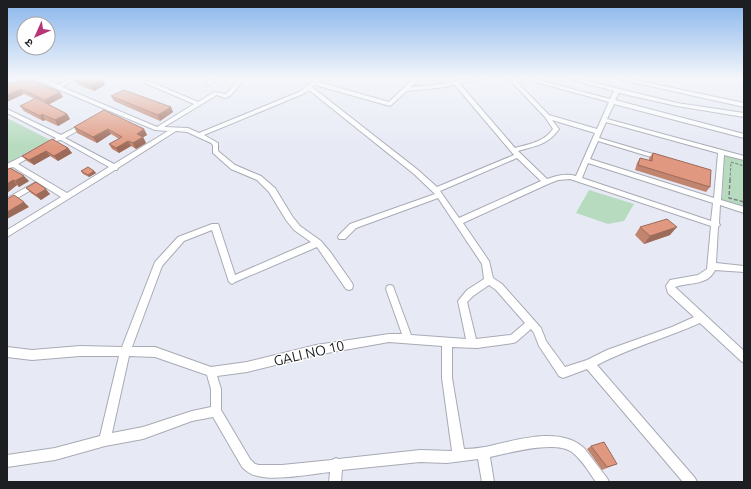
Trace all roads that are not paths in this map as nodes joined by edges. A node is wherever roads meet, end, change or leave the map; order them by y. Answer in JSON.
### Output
{"nodes":[{"id":1,"x":89,"y":101,"type":"edge"},
{"id":2,"x":191,"y":101,"type":"edge"},
{"id":3,"x":203,"y":101,"type":"edge"},
{"id":4,"x":282,"y":101,"type":"edge"},
{"id":5,"x":331,"y":101,"type":"edge"},
{"id":6,"x":376,"y":101,"type":"edge"},
{"id":7,"x":393,"y":101,"type":"edge"},
{"id":8,"x":471,"y":101,"type":"edge"},
{"id":9,"x":532,"y":101,"type":"edge"},
{"id":10,"x":608,"y":101,"type":"edge"},
{"id":11,"x":663,"y":101,"type":"edge"},
{"id":12,"x":679,"y":101,"type":"edge"},
{"id":13,"x":724,"y":101,"type":"edge"},
{"id":14,"x":612,"y":102,"type":"junction"},
{"id":15,"x":198,"y":104,"type":"junction"},
{"id":16,"x":744,"y":105,"type":"edge"},
{"id":17,"x":110,"y":110,"type":"junction"},
{"id":18,"x":7,"y":111,"type":"edge"},
{"id":19,"x":744,"y":112,"type":"edge"},
{"id":20,"x":103,"y":114,"type":"edge"},
{"id":21,"x":744,"y":115,"type":"edge"},
{"id":22,"x":547,"y":116,"type":"junction"},
{"id":23,"x":604,"y":120,"type":"junction"},
{"id":24,"x":89,"y":122,"type":"edge"},
{"id":25,"x":157,"y":129,"type":"junction"},
{"id":26,"x":175,"y":130,"type":"junction"},
{"id":27,"x":599,"y":132,"type":"junction"},
{"id":28,"x":200,"y":135,"type":"junction"},
{"id":29,"x":744,"y":136,"type":"edge"},
{"id":30,"x":61,"y":138,"type":"junction"},
{"id":31,"x":596,"y":139,"type":"junction"},
{"id":32,"x":47,"y":145,"type":"edge"},
{"id":33,"x":40,"y":149,"type":"edge"},
{"id":34,"x":514,"y":150,"type":"junction"},
{"id":35,"x":721,"y":152,"type":"junction"},
{"id":36,"x":519,"y":155,"type":"junction"},
{"id":37,"x":744,"y":158,"type":"edge"},
{"id":38,"x":586,"y":160,"type":"junction"},
{"id":39,"x":668,"y":160,"type":"edge"},
{"id":40,"x":10,"y":165,"type":"edge"},
{"id":41,"x":115,"y":168,"type":"junction"},
{"id":42,"x":578,"y":179,"type":"junction"},
{"id":43,"x":41,"y":181,"type":"junction"},
{"id":44,"x":546,"y":182,"type":"junction"},
{"id":45,"x":438,"y":192,"type":"junction"},
{"id":46,"x":67,"y":197,"type":"junction"},
{"id":47,"x":7,"y":202,"type":"edge"},
{"id":48,"x":718,"y":202,"type":"junction"},
{"id":49,"x":744,"y":210,"type":"edge"},
{"id":50,"x":458,"y":222,"type":"junction"},
{"id":51,"x":716,"y":225,"type":"junction"},
{"id":52,"x":7,"y":234,"type":"edge"},
{"id":53,"x":342,"y":237,"type":"dead end"},
{"id":54,"x":318,"y":243,"type":"junction"},
{"id":55,"x":712,"y":266,"type":"junction"},
{"id":56,"x":744,"y":269,"type":"edge"},
{"id":57,"x":489,"y":280,"type":"junction"},
{"id":58,"x":349,"y":286,"type":"dead end"},
{"id":59,"x":390,"y":289,"type":"dead end"},
{"id":60,"x":702,"y":318,"type":"junction"},
{"id":61,"x":531,"y":323,"type":"junction"},
{"id":62,"x":408,"y":339,"type":"junction"},
{"id":63,"x":447,"y":342,"type":"junction"},
{"id":64,"x":472,"y":343,"type":"junction"},
{"id":65,"x":7,"y":352,"type":"edge"},
{"id":66,"x":125,"y":352,"type":"junction"},
{"id":67,"x":744,"y":358,"type":"edge"},
{"id":68,"x":589,"y":364,"type":"junction"},
{"id":69,"x":211,"y":372,"type":"junction"},
{"id":70,"x":216,"y":411,"type":"junction"},
{"id":71,"x":105,"y":440,"type":"junction"},
{"id":72,"x":483,"y":453,"type":"junction"},
{"id":73,"x":459,"y":456,"type":"junction"},
{"id":74,"x":7,"y":461,"type":"edge"},
{"id":75,"x":336,"y":464,"type":"junction"},
{"id":76,"x":335,"y":482,"type":"edge"},
{"id":77,"x":488,"y":482,"type":"edge"},
{"id":78,"x":603,"y":482,"type":"edge"},
{"id":79,"x":691,"y":482,"type":"edge"}],
"edges":[{"from":1,"to":17,"type":"street"},
{"from":2,"to":15,"type":"street"},
{"from":3,"to":15,"type":"street"},
{"from":4,"to":28,"type":"street"},
{"from":5,"to":45,"type":"street"},
{"from":6,"to":7,"type":"street"},
{"from":8,"to":34,"type":"street"},
{"from":9,"to":22,"type":"street"},
{"from":10,"to":14,"type":"street"},
{"from":11,"to":21,"type":"street"},
{"from":12,"to":19,"type":"street"},
{"from":13,"to":16,"type":"street"},
{"from":14,"to":23,"type":"street"},
{"from":14,"to":29,"type":"street"},
{"from":15,"to":25,"type":"street"},
{"from":17,"to":20,"type":"street"},
{"from":17,"to":25,"type":"street"},
{"from":18,"to":30,"type":"street"},
{"from":22,"to":27,"type":"street"},
{"from":22,"to":34,"type":"street"},
{"from":23,"to":27,"type":"street"},
{"from":23,"to":35,"type":"street"},
{"from":24,"to":30,"type":"street"},
{"from":25,"to":26,"type":"street"},
{"from":26,"to":28,"type":"street"},
{"from":26,"to":41,"type":"street"},
{"from":27,"to":31,"type":"street"},
{"from":28,"to":54,"type":"street"},
{"from":30,"to":32,"type":"street"},
{"from":30,"to":41,"type":"street"},
{"from":31,"to":38,"type":"street"},
{"from":31,"to":39,"type":"street"},
{"from":33,"to":40,"type":"street"},
{"from":34,"to":36,"type":"street"},
{"from":35,"to":37,"type":"street"},
{"from":35,"to":48,"type":"street"},
{"from":36,"to":44,"type":"street"},
{"from":36,"to":45,"type":"street"},
{"from":38,"to":42,"type":"street"},
{"from":38,"to":48,"type":"street"},
{"from":40,"to":43,"type":"street"},
{"from":41,"to":46,"type":"street"},
{"from":42,"to":44,"type":"street"},
{"from":42,"to":51,"type":"street"},
{"from":43,"to":46,"type":"street"},
{"from":43,"to":47,"type":"street"},
{"from":44,"to":50,"type":"street"},
{"from":45,"to":50,"type":"street"},
{"from":45,"to":53,"type":"street"},
{"from":46,"to":52,"type":"street"},
{"from":48,"to":49,"type":"street"},
{"from":48,"to":51,"type":"street"},
{"from":50,"to":57,"type":"street"},
{"from":51,"to":55,"type":"street"},
{"from":54,"to":58,"type":"street"},
{"from":54,"to":66,"type":"street"},
{"from":55,"to":56,"type":"street"},
{"from":55,"to":60,"type":"street"},
{"from":57,"to":61,"type":"street"},
{"from":57,"to":64,"type":"street"},
{"from":59,"to":62,"type":"street"},
{"from":60,"to":67,"type":"street"},
{"from":60,"to":68,"type":"street"},
{"from":61,"to":64,"type":"street","name":"GALI NO 10"},
{"from":61,"to":68,"type":"street"},
{"from":62,"to":63,"type":"street","name":"GALI NO 10"},
{"from":62,"to":69,"type":"street","name":"GALI NO 10"},
{"from":63,"to":64,"type":"street","name":"GALI NO 10"},
{"from":63,"to":73,"type":"street"},
{"from":65,"to":66,"type":"street"},
{"from":66,"to":69,"type":"street"},
{"from":66,"to":71,"type":"street"},
{"from":68,"to":79,"type":"street"},
{"from":69,"to":70,"type":"street"},
{"from":70,"to":71,"type":"street"},
{"from":70,"to":75,"type":"street"},
{"from":71,"to":74,"type":"street"},
{"from":72,"to":73,"type":"street"},
{"from":72,"to":77,"type":"street"},
{"from":72,"to":78,"type":"street"},
{"from":73,"to":75,"type":"street"},
{"from":75,"to":76,"type":"street"}]}
